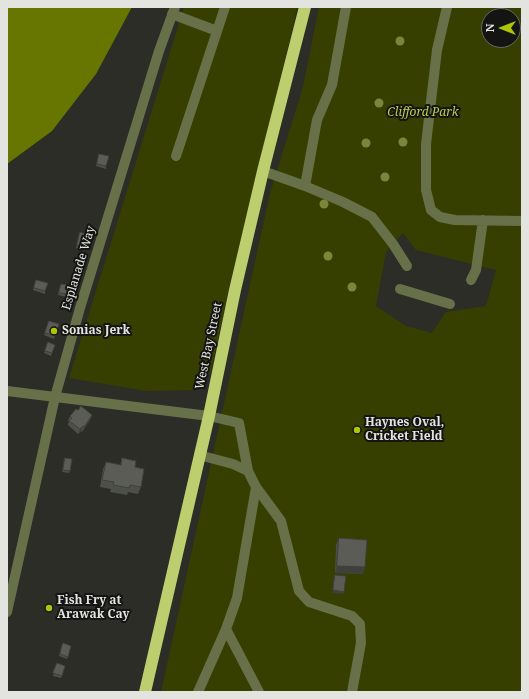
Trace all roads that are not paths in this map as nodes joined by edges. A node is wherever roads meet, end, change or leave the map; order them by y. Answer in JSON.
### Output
{"nodes":[{"id":1,"x":225,"y":7,"type":"edge"},
{"id":2,"x":305,"y":7,"type":"edge"},
{"id":3,"x":346,"y":7,"type":"edge"},
{"id":4,"x":447,"y":7,"type":"edge"},
{"id":5,"x":174,"y":11,"type":"edge"},
{"id":6,"x":217,"y":31,"type":"junction"},
{"id":7,"x":176,"y":156,"type":"dead end"},
{"id":8,"x":263,"y":171,"type":"junction"},
{"id":9,"x":305,"y":186,"type":"junction"},
{"id":10,"x":483,"y":220,"type":"junction"},
{"id":11,"x":522,"y":221,"type":"edge"},
{"id":12,"x":407,"y":266,"type":"dead end"},
{"id":13,"x":471,"y":280,"type":"dead end"},
{"id":14,"x":400,"y":289,"type":"dead end"},
{"id":15,"x":450,"y":304,"type":"dead end"},
{"id":16,"x":7,"y":391,"type":"edge"},
{"id":17,"x":55,"y":397,"type":"junction"},
{"id":18,"x":209,"y":416,"type":"junction"},
{"id":19,"x":199,"y":455,"type":"junction"},
{"id":20,"x":248,"y":471,"type":"junction"},
{"id":21,"x":256,"y":488,"type":"junction"},
{"id":22,"x":7,"y":612,"type":"edge"},
{"id":23,"x":226,"y":629,"type":"junction"},
{"id":24,"x":145,"y":692,"type":"edge"},
{"id":25,"x":198,"y":692,"type":"edge"},
{"id":26,"x":258,"y":692,"type":"edge"},
{"id":27,"x":352,"y":692,"type":"edge"}],
"edges":[{"from":1,"to":6,"type":"street"},
{"from":2,"to":8,"type":"highway","name":"West Bay Street"},
{"from":3,"to":9,"type":"street"},
{"from":4,"to":10,"type":"street"},
{"from":5,"to":6,"type":"street"},
{"from":5,"to":17,"type":"street","name":"Esplanade Way"},
{"from":6,"to":7,"type":"street"},
{"from":8,"to":9,"type":"street"},
{"from":8,"to":18,"type":"highway","name":"West Bay Street"},
{"from":9,"to":12,"type":"street"},
{"from":10,"to":11,"type":"street"},
{"from":10,"to":13,"type":"street"},
{"from":14,"to":15,"type":"street"},
{"from":16,"to":17,"type":"street"},
{"from":17,"to":18,"type":"street"},
{"from":17,"to":22,"type":"street","name":"Esplanade Way"},
{"from":18,"to":19,"type":"highway","name":"West Bay Street"},
{"from":18,"to":20,"type":"street"},
{"from":19,"to":20,"type":"street"},
{"from":19,"to":24,"type":"highway","name":"West Bay Street"},
{"from":20,"to":21,"type":"street"},
{"from":21,"to":23,"type":"street"},
{"from":21,"to":27,"type":"street"},
{"from":23,"to":25,"type":"street"},
{"from":23,"to":26,"type":"street"}]}
